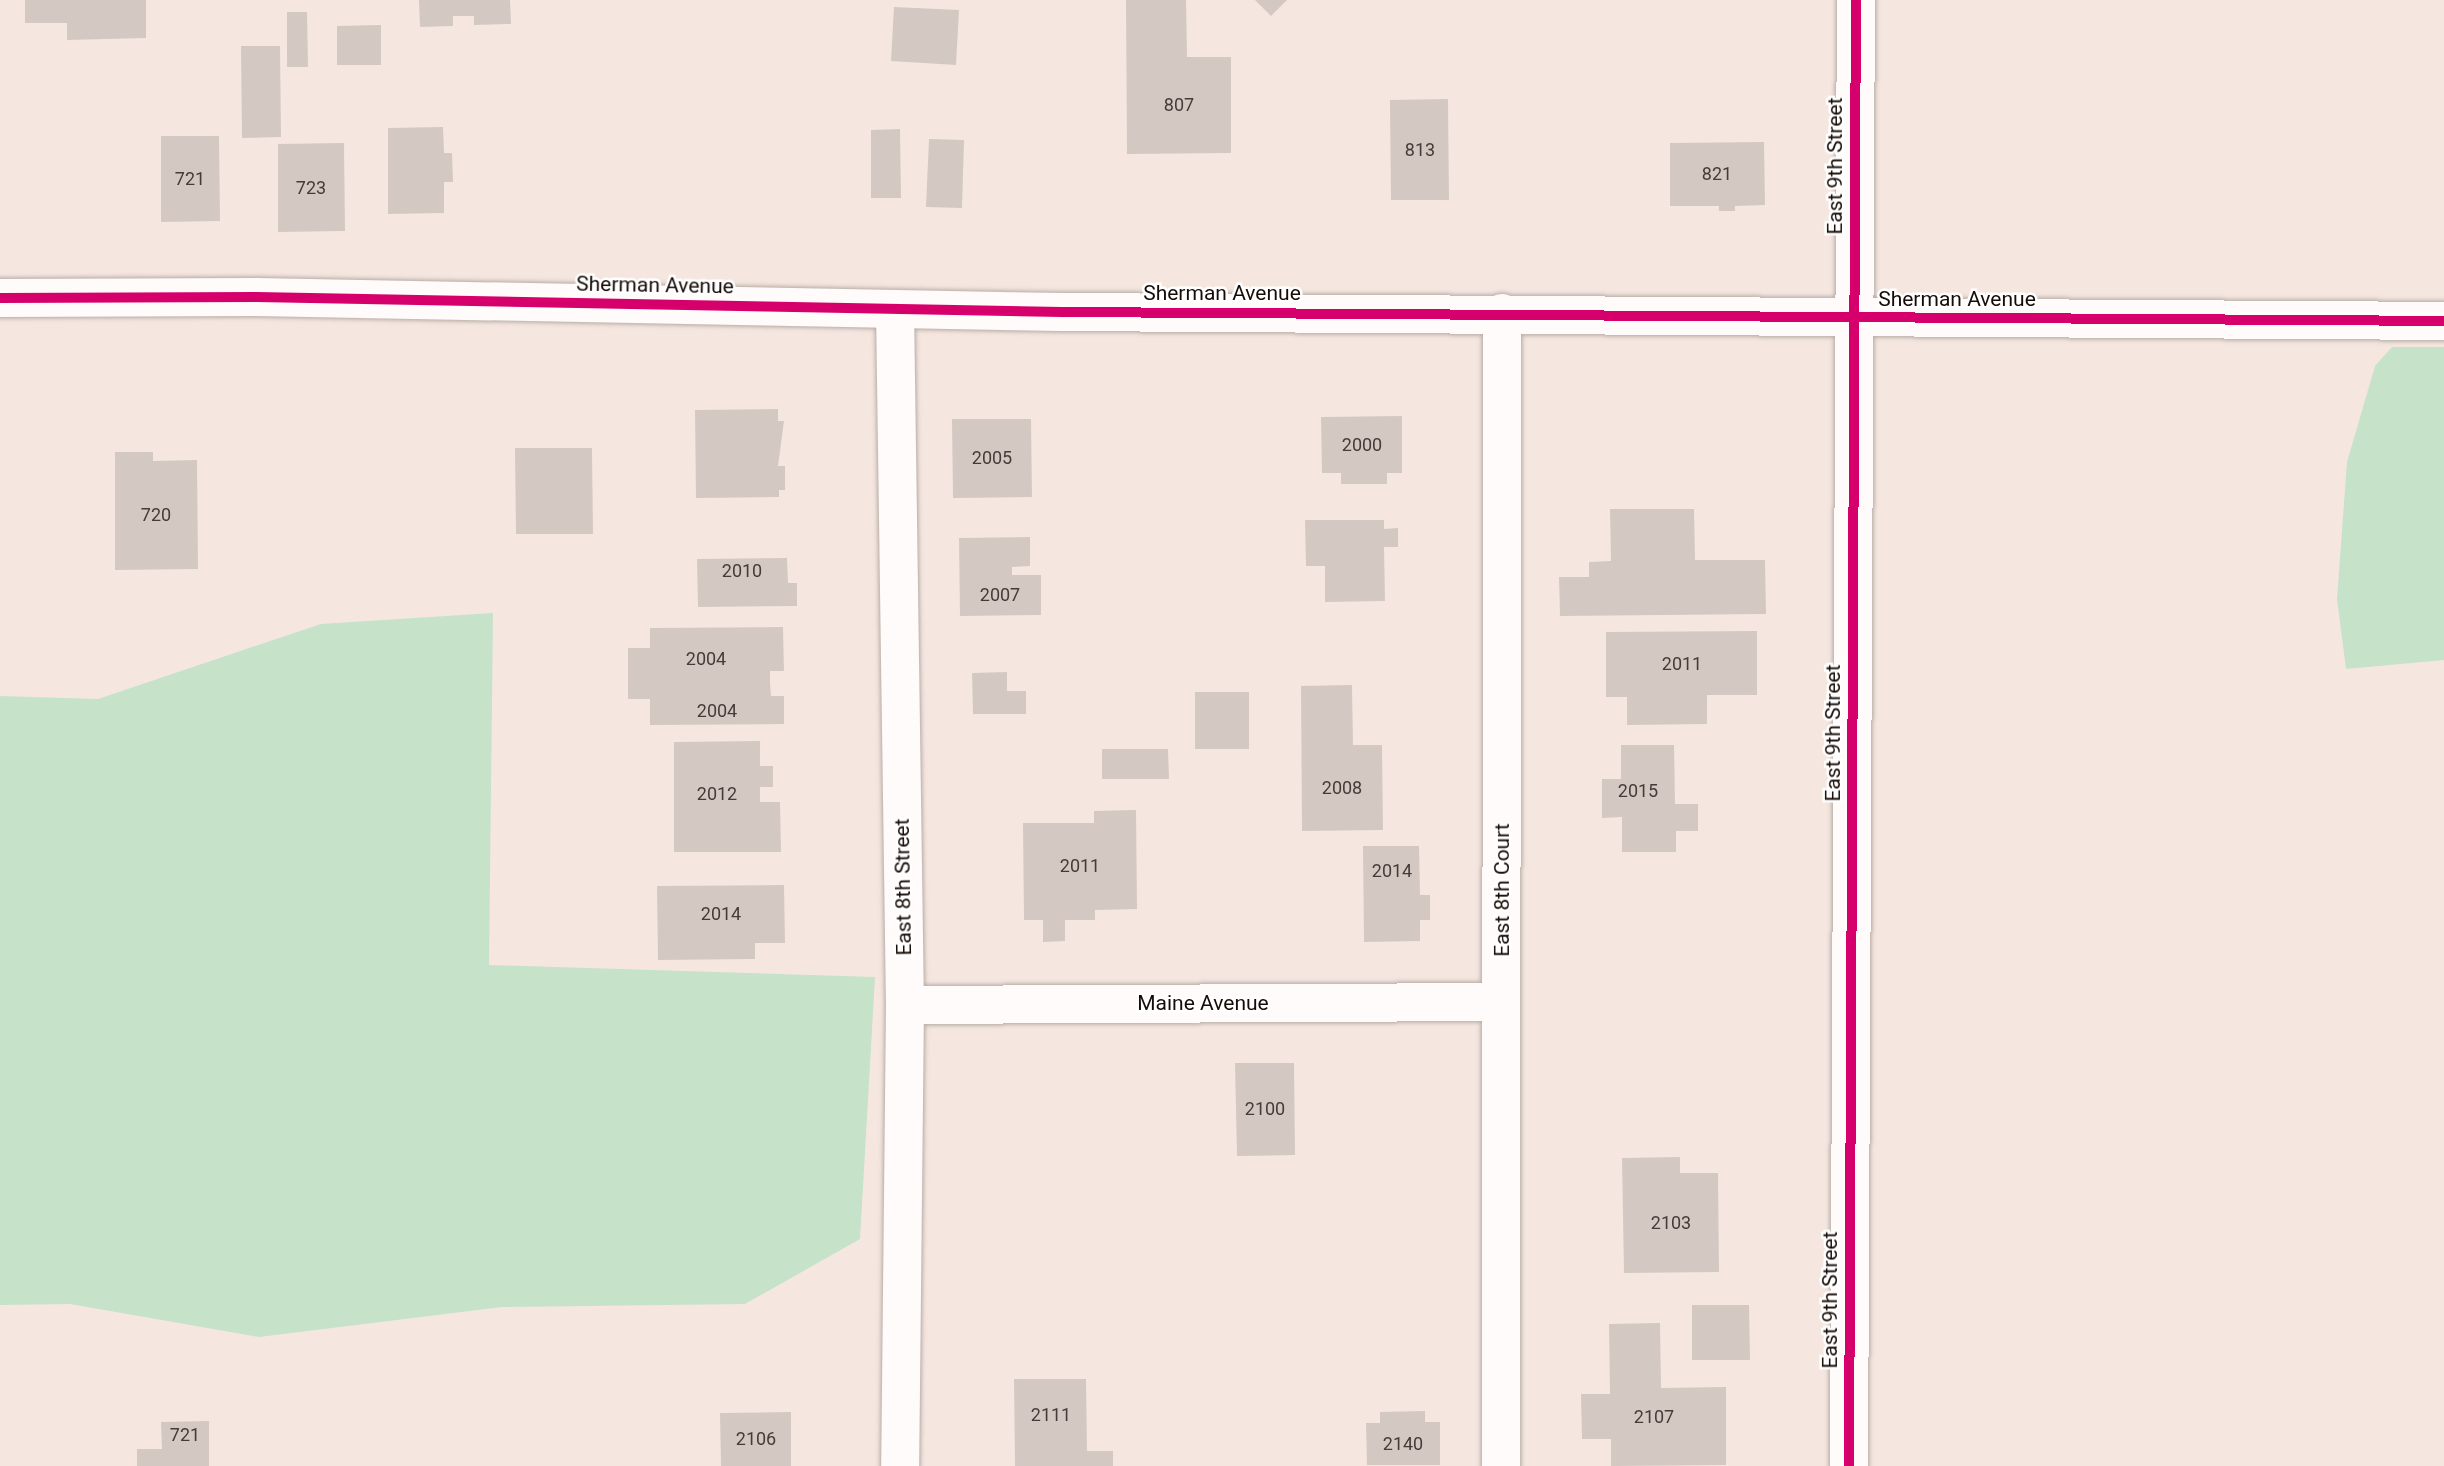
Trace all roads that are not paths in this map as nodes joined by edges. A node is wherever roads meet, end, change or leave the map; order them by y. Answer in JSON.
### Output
{"nodes":[{"id":1,"x":1856,"y":0,"type":"edge"},
{"id":2,"x":0,"y":298,"type":"edge"},
{"id":3,"x":895,"y":309,"type":"junction"},
{"id":4,"x":1502,"y":313,"type":"junction"},
{"id":5,"x":1854,"y":317,"type":"junction"},
{"id":6,"x":2444,"y":321,"type":"edge"},
{"id":7,"x":1501,"y":1002,"type":"junction"},
{"id":8,"x":905,"y":1005,"type":"junction"},
{"id":9,"x":900,"y":1466,"type":"edge"},
{"id":10,"x":1501,"y":1466,"type":"edge"},
{"id":11,"x":1849,"y":1466,"type":"edge"}],
"edges":[{"from":1,"to":5,"type":"street","name":"East 9th Street"},
{"from":2,"to":3,"type":"street","name":"Sherman Avenue"},
{"from":3,"to":4,"type":"street","name":"Sherman Avenue"},
{"from":3,"to":8,"type":"street","name":"East 8th Street"},
{"from":4,"to":5,"type":"street","name":"Sherman Avenue"},
{"from":4,"to":7,"type":"street","name":"East 8th Court"},
{"from":5,"to":6,"type":"street","name":"Sherman Avenue"},
{"from":5,"to":11,"type":"street","name":"East 9th Street"},
{"from":7,"to":8,"type":"street","name":"Maine Avenue"},
{"from":7,"to":10,"type":"street","name":"East 8th Court"},
{"from":8,"to":9,"type":"street","name":"East 8th Street"}]}
